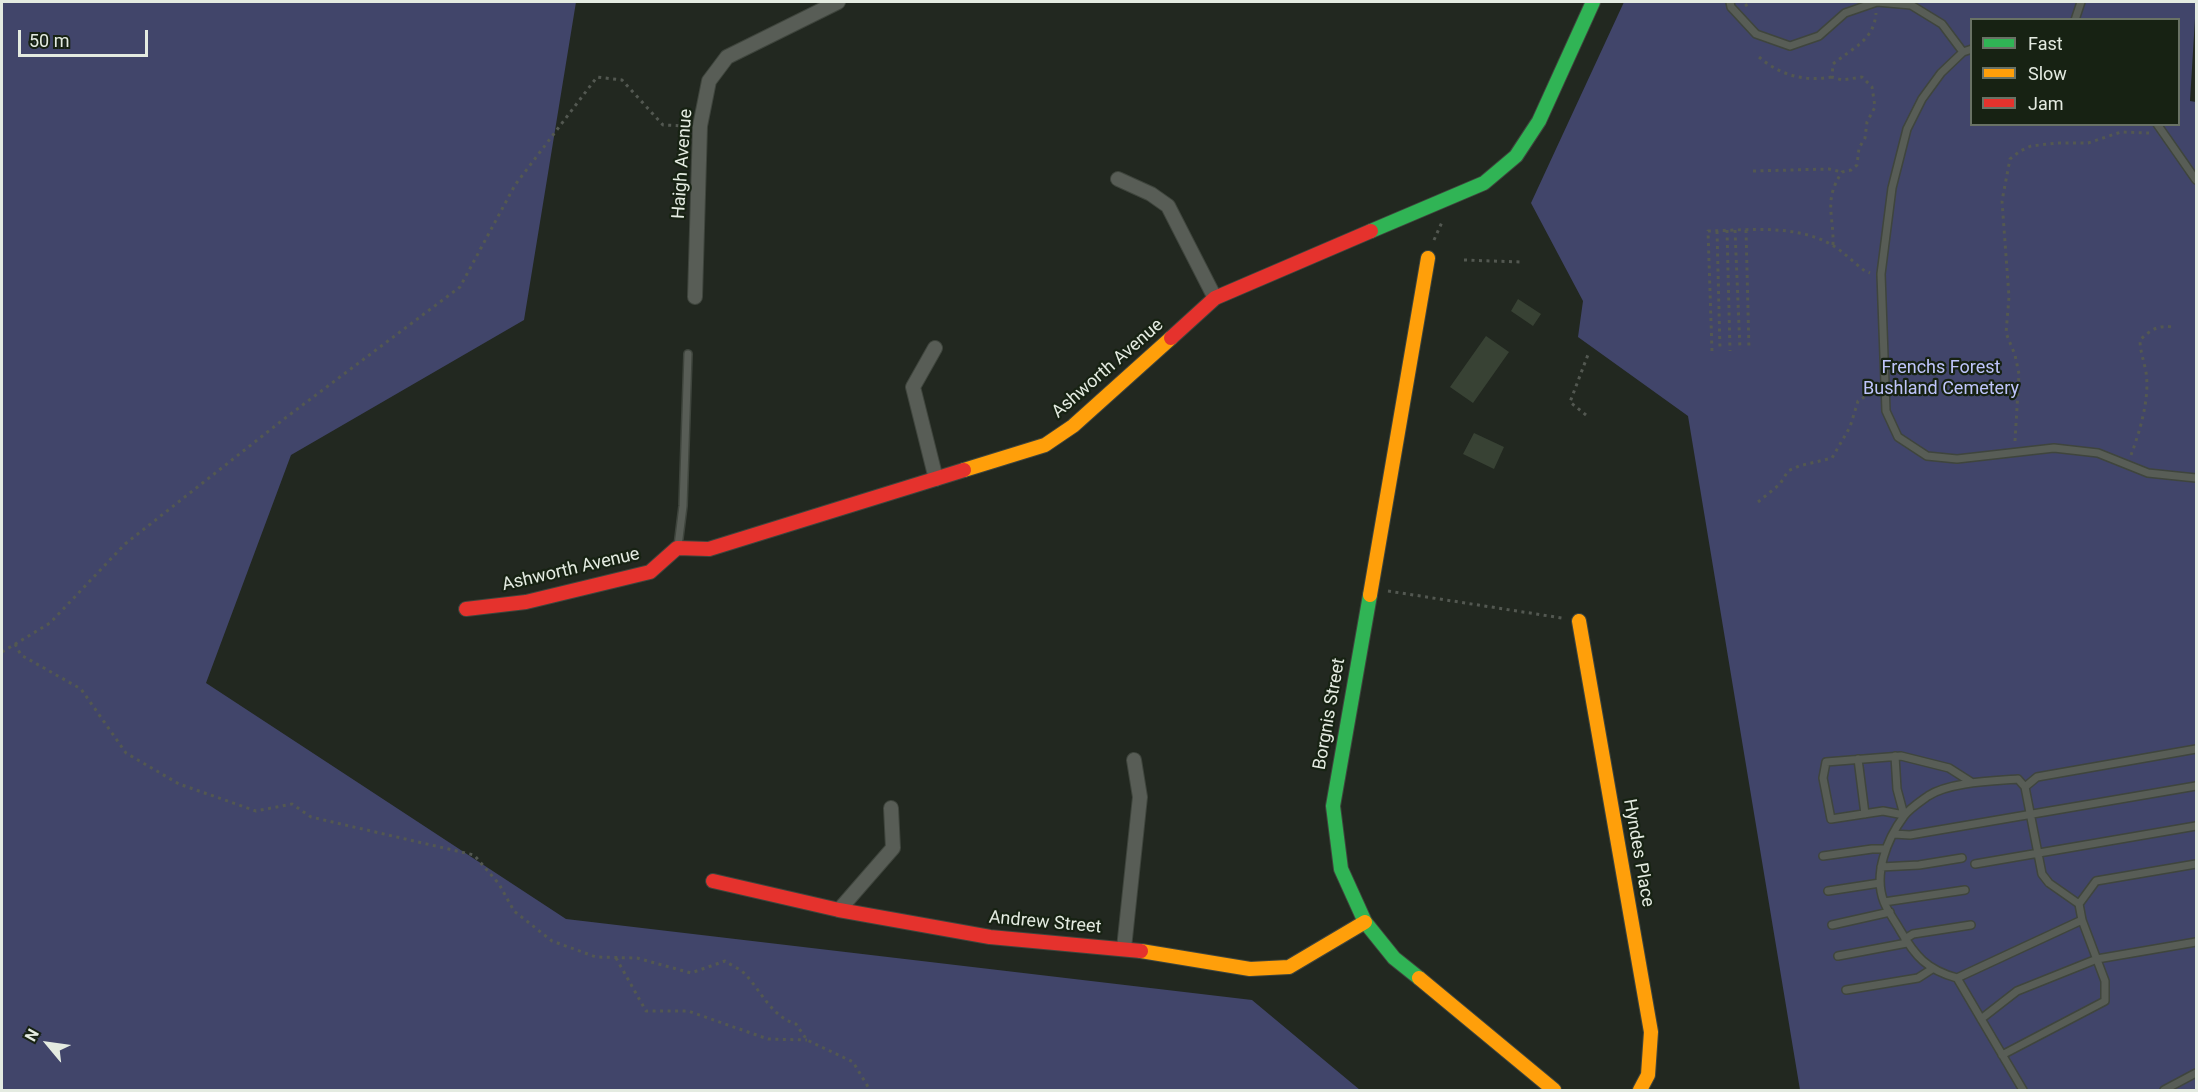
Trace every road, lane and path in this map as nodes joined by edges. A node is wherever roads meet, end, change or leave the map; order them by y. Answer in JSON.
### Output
{"nodes":[{"id":1,"x":838,"y":2,"type":"edge"},
{"id":2,"x":1593,"y":2,"type":"edge"},
{"id":3,"x":1730,"y":2,"type":"edge"},
{"id":4,"x":1877,"y":2,"type":"edge"},
{"id":5,"x":2081,"y":2,"type":"edge"},
{"id":6,"x":2076,"y":18,"type":"edge"},
{"id":7,"x":1970,"y":49,"type":"edge"},
{"id":8,"x":1963,"y":52,"type":"junction"},
{"id":9,"x":1759,"y":57,"type":"dead end"},
{"id":10,"x":1832,"y":77,"type":"junction"},
{"id":11,"x":700,"y":126,"type":"junction"},
{"id":12,"x":2158,"y":126,"type":"edge"},
{"id":13,"x":1754,"y":171,"type":"dead end"},
{"id":14,"x":1842,"y":172,"type":"junction"},
{"id":15,"x":1118,"y":179,"type":"dead end"},
{"id":16,"x":2196,"y":180,"type":"edge"},
{"id":17,"x":1446,"y":200,"type":"junction"},
{"id":18,"x":1727,"y":230,"type":"junction"},
{"id":19,"x":1736,"y":230,"type":"junction"},
{"id":20,"x":1746,"y":230,"type":"junction"},
{"id":21,"x":1717,"y":231,"type":"junction"},
{"id":22,"x":1833,"y":245,"type":"junction"},
{"id":23,"x":1428,"y":258,"type":"joint"},
{"id":24,"x":1464,"y":260,"type":"dead end"},
{"id":25,"x":1520,"y":262,"type":"dead end"},
{"id":26,"x":1881,"y":274,"type":"junction"},
{"id":27,"x":695,"y":297,"type":"dead end"},
{"id":28,"x":1215,"y":298,"type":"junction"},
{"id":29,"x":2172,"y":327,"type":"dead end"},
{"id":30,"x":934,"y":348,"type":"dead end"},
{"id":31,"x":1720,"y":350,"type":"dead end"},
{"id":32,"x":1740,"y":350,"type":"dead end"},
{"id":33,"x":1749,"y":350,"type":"dead end"},
{"id":34,"x":1712,"y":351,"type":"dead end"},
{"id":35,"x":1730,"y":351,"type":"dead end"},
{"id":36,"x":1589,"y":352,"type":"dead end"},
{"id":37,"x":688,"y":354,"type":"dead end"},
{"id":38,"x":1885,"y":385,"type":"junction"},
{"id":39,"x":1586,"y":415,"type":"dead end"},
{"id":40,"x":2016,"y":452,"type":"junction"},
{"id":41,"x":2127,"y":465,"type":"junction"},
{"id":42,"x":2196,"y":478,"type":"edge"},
{"id":43,"x":936,"y":479,"type":"junction"},
{"id":44,"x":1758,"y":502,"type":"dead end"},
{"id":45,"x":677,"y":548,"type":"junction"},
{"id":46,"x":1370,"y":589,"type":"junction"},
{"id":47,"x":466,"y":609,"type":"dead end"},
{"id":48,"x":1579,"y":621,"type":"joint"},
{"id":49,"x":15,"y":644,"type":"junction"},
{"id":50,"x":2,"y":652,"type":"edge"},
{"id":51,"x":2196,"y":749,"type":"edge"},
{"id":52,"x":1895,"y":756,"type":"junction"},
{"id":53,"x":1858,"y":759,"type":"junction"},
{"id":54,"x":1134,"y":760,"type":"dead end"},
{"id":55,"x":1971,"y":782,"type":"junction"},
{"id":56,"x":2196,"y":786,"type":"edge"},
{"id":57,"x":2025,"y":787,"type":"junction"},
{"id":58,"x":891,"y":808,"type":"dead end"},
{"id":59,"x":1865,"y":814,"type":"junction"},
{"id":60,"x":1905,"y":814,"type":"junction"},
{"id":61,"x":2031,"y":814,"type":"junction"},
{"id":62,"x":2196,"y":826,"type":"edge"},
{"id":63,"x":1893,"y":834,"type":"junction"},
{"id":64,"x":1887,"y":849,"type":"junction"},
{"id":65,"x":2038,"y":854,"type":"junction"},
{"id":66,"x":1823,"y":856,"type":"dead end"},
{"id":67,"x":1962,"y":858,"type":"dead end"},
{"id":68,"x":1975,"y":864,"type":"dead end"},
{"id":69,"x":2196,"y":864,"type":"edge"},
{"id":70,"x":1881,"y":867,"type":"junction"},
{"id":71,"x":713,"y":880,"type":"dead end"},
{"id":72,"x":1880,"y":883,"type":"junction"},
{"id":73,"x":1965,"y":890,"type":"dead end"},
{"id":74,"x":1828,"y":891,"type":"dead end"},
{"id":75,"x":1884,"y":902,"type":"junction"},
{"id":76,"x":2079,"y":904,"type":"junction"},
{"id":77,"x":839,"y":910,"type":"junction"},
{"id":78,"x":1890,"y":912,"type":"junction"},
{"id":79,"x":2082,"y":920,"type":"junction"},
{"id":80,"x":1365,"y":922,"type":"junction"},
{"id":81,"x":1832,"y":925,"type":"dead end"},
{"id":82,"x":1971,"y":925,"type":"dead end"},
{"id":83,"x":1906,"y":941,"type":"junction"},
{"id":84,"x":2196,"y":942,"type":"edge"},
{"id":85,"x":1124,"y":948,"type":"junction"},
{"id":86,"x":1838,"y":956,"type":"dead end"},
{"id":87,"x":616,"y":958,"type":"junction"},
{"id":88,"x":2097,"y":959,"type":"junction"},
{"id":89,"x":1932,"y":969,"type":"junction"},
{"id":90,"x":1957,"y":978,"type":"junction"},
{"id":91,"x":1846,"y":990,"type":"dead end"},
{"id":92,"x":1981,"y":1019,"type":"junction"},
{"id":93,"x":807,"y":1040,"type":"junction"},
{"id":94,"x":2002,"y":1055,"type":"junction"},
{"id":95,"x":2196,"y":1073,"type":"edge"},
{"id":96,"x":870,"y":1090,"type":"edge"},
{"id":97,"x":1554,"y":1090,"type":"edge"},
{"id":98,"x":1640,"y":1090,"type":"edge"},
{"id":99,"x":2023,"y":1090,"type":"edge"},
{"id":100,"x":2164,"y":1090,"type":"edge"}],
"edges":[{"from":1,"to":11,"type":"street","name":"Haigh Avenue"},
{"from":2,"to":17,"type":"street","name":"Ashworth Avenue"},
{"from":3,"to":4,"type":"lane"},
{"from":4,"to":8,"type":"lane"},
{"from":4,"to":10,"type":"path"},
{"from":5,"to":6,"type":"lane"},
{"from":7,"to":8,"type":"lane"},
{"from":8,"to":26,"type":"lane"},
{"from":9,"to":10,"type":"path"},
{"from":10,"to":14,"type":"path"},
{"from":11,"to":27,"type":"street","name":"Haigh Avenue"},
{"from":11,"to":49,"type":"path"},
{"from":12,"to":16,"type":"lane"},
{"from":12,"to":40,"type":"path"},
{"from":13,"to":14,"type":"path"},
{"from":14,"to":22,"type":"path"},
{"from":15,"to":28,"type":"street"},
{"from":17,"to":23,"type":"path"},
{"from":17,"to":28,"type":"street","name":"Ashworth Avenue"},
{"from":18,"to":19,"type":"path"},
{"from":18,"to":21,"type":"path"},
{"from":18,"to":35,"type":"path"},
{"from":19,"to":20,"type":"path"},
{"from":19,"to":32,"type":"path"},
{"from":20,"to":22,"type":"path"},
{"from":20,"to":33,"type":"path"},
{"from":21,"to":31,"type":"path"},
{"from":21,"to":34,"type":"path"},
{"from":22,"to":26,"type":"path"},
{"from":23,"to":46,"type":"street","name":"Borgnis Street"},
{"from":24,"to":25,"type":"path"},
{"from":26,"to":38,"type":"lane"},
{"from":28,"to":43,"type":"street","name":"Ashworth Avenue"},
{"from":29,"to":41,"type":"path"},
{"from":30,"to":43,"type":"street"},
{"from":36,"to":39,"type":"path"},
{"from":37,"to":45,"type":"lane"},
{"from":38,"to":40,"type":"lane"},
{"from":38,"to":44,"type":"path"},
{"from":40,"to":41,"type":"lane"},
{"from":41,"to":42,"type":"lane"},
{"from":43,"to":45,"type":"street","name":"Ashworth Avenue"},
{"from":45,"to":47,"type":"street","name":"Ashworth Avenue"},
{"from":46,"to":48,"type":"path"},
{"from":46,"to":80,"type":"street","name":"Borgnis Street"},
{"from":48,"to":98,"type":"street","name":"Hyndes Place"},
{"from":49,"to":50,"type":"path"},
{"from":49,"to":87,"type":"path"},
{"from":51,"to":57,"type":"lane"},
{"from":52,"to":53,"type":"lane"},
{"from":52,"to":55,"type":"lane"},
{"from":52,"to":60,"type":"lane"},
{"from":53,"to":59,"type":"lane"},
{"from":53,"to":59,"type":"lane"},
{"from":54,"to":85,"type":"street"},
{"from":55,"to":57,"type":"lane"},
{"from":55,"to":60,"type":"lane"},
{"from":56,"to":61,"type":"lane"},
{"from":57,"to":61,"type":"lane"},
{"from":58,"to":77,"type":"street"},
{"from":59,"to":60,"type":"lane"},
{"from":60,"to":63,"type":"lane"},
{"from":61,"to":63,"type":"lane"},
{"from":61,"to":65,"type":"lane"},
{"from":62,"to":65,"type":"lane"},
{"from":63,"to":64,"type":"lane"},
{"from":64,"to":66,"type":"lane"},
{"from":64,"to":70,"type":"lane"},
{"from":65,"to":68,"type":"lane"},
{"from":65,"to":76,"type":"lane"},
{"from":67,"to":70,"type":"lane"},
{"from":69,"to":76,"type":"lane"},
{"from":70,"to":72,"type":"lane"},
{"from":71,"to":77,"type":"street","name":"Andrew Street"},
{"from":72,"to":74,"type":"lane"},
{"from":72,"to":75,"type":"lane"},
{"from":73,"to":75,"type":"lane"},
{"from":75,"to":78,"type":"lane"},
{"from":76,"to":79,"type":"lane"},
{"from":77,"to":85,"type":"street","name":"Andrew Street"},
{"from":78,"to":81,"type":"lane"},
{"from":78,"to":83,"type":"lane"},
{"from":79,"to":88,"type":"lane"},
{"from":79,"to":90,"type":"lane"},
{"from":80,"to":85,"type":"street","name":"Andrew Street"},
{"from":80,"to":97,"type":"street","name":"Borgnis Street"},
{"from":82,"to":83,"type":"lane"},
{"from":83,"to":86,"type":"lane"},
{"from":83,"to":89,"type":"lane"},
{"from":84,"to":88,"type":"lane"},
{"from":87,"to":93,"type":"path"},
{"from":87,"to":93,"type":"path"},
{"from":88,"to":92,"type":"lane"},
{"from":88,"to":94,"type":"lane"},
{"from":89,"to":90,"type":"lane"},
{"from":89,"to":91,"type":"lane"},
{"from":90,"to":92,"type":"lane"},
{"from":92,"to":94,"type":"lane"},
{"from":93,"to":96,"type":"path"},
{"from":94,"to":99,"type":"lane"},
{"from":95,"to":100,"type":"lane"}]}
